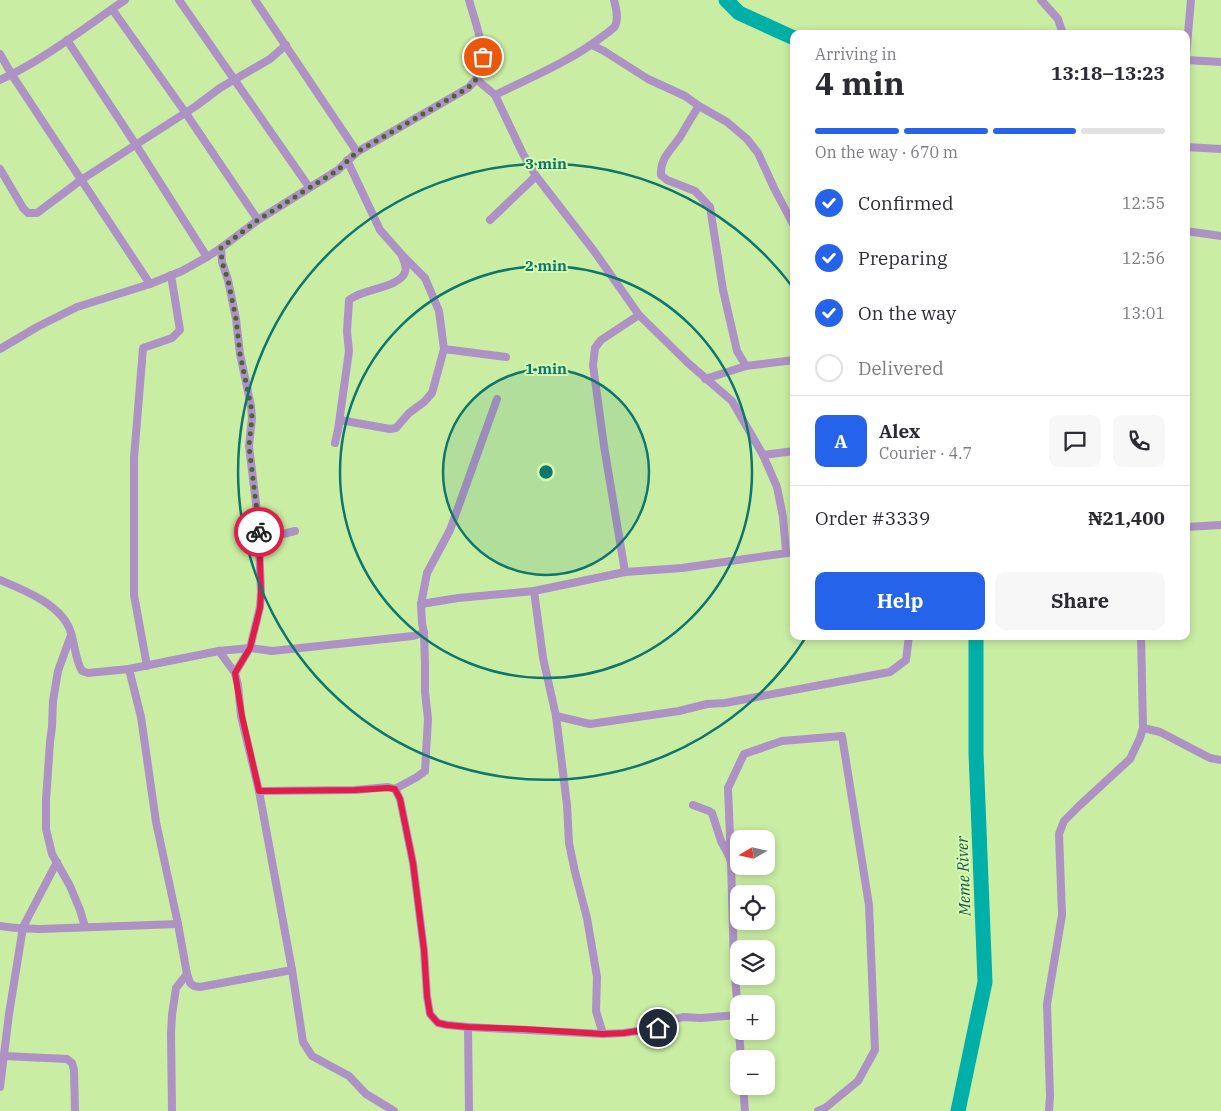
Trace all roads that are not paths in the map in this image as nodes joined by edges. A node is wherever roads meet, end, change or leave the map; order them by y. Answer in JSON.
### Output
{"nodes":[{"id":1,"x":125,"y":0,"type":"edge"},
{"id":2,"x":179,"y":0,"type":"edge"},
{"id":3,"x":255,"y":0,"type":"edge"},
{"id":4,"x":469,"y":0,"type":"edge"},
{"id":5,"x":614,"y":0,"type":"edge"},
{"id":6,"x":1040,"y":0,"type":"edge"},
{"id":7,"x":1191,"y":0,"type":"edge"},
{"id":8,"x":112,"y":9,"type":"junction"},
{"id":9,"x":1062,"y":30,"type":"edge"},
{"id":10,"x":1188,"y":30,"type":"edge"},
{"id":11,"x":67,"y":40,"type":"junction"},
{"id":12,"x":286,"y":45,"type":"junction"},
{"id":13,"x":592,"y":45,"type":"junction"},
{"id":14,"x":0,"y":54,"type":"edge"},
{"id":15,"x":1190,"y":60,"type":"edge"},
{"id":16,"x":1221,"y":62,"type":"edge"},
{"id":17,"x":12,"y":75,"type":"junction"},
{"id":18,"x":476,"y":79,"type":"junction"},
{"id":19,"x":0,"y":80,"type":"edge"},
{"id":20,"x":235,"y":80,"type":"junction"},
{"id":21,"x":495,"y":95,"type":"junction"},
{"id":22,"x":699,"y":106,"type":"junction"},
{"id":23,"x":185,"y":112,"type":"junction"},
{"id":24,"x":136,"y":145,"type":"junction"},
{"id":25,"x":1190,"y":147,"type":"edge"},
{"id":26,"x":1221,"y":149,"type":"edge"},
{"id":27,"x":357,"y":152,"type":"junction"},
{"id":28,"x":347,"y":160,"type":"junction"},
{"id":29,"x":0,"y":170,"type":"edge"},
{"id":30,"x":536,"y":176,"type":"junction"},
{"id":31,"x":81,"y":180,"type":"junction"},
{"id":32,"x":309,"y":187,"type":"junction"},
{"id":33,"x":790,"y":218,"type":"edge"},
{"id":34,"x":258,"y":220,"type":"junction"},
{"id":35,"x":490,"y":220,"type":"dead end"},
{"id":36,"x":1190,"y":232,"type":"edge"},
{"id":37,"x":1221,"y":236,"type":"edge"},
{"id":38,"x":221,"y":248,"type":"junction"},
{"id":39,"x":402,"y":255,"type":"junction"},
{"id":40,"x":207,"y":257,"type":"junction"},
{"id":41,"x":171,"y":275,"type":"junction"},
{"id":42,"x":150,"y":284,"type":"junction"},
{"id":43,"x":639,"y":315,"type":"junction"},
{"id":44,"x":0,"y":349,"type":"edge"},
{"id":45,"x":444,"y":349,"type":"junction"},
{"id":46,"x":506,"y":357,"type":"dead end"},
{"id":47,"x":790,"y":360,"type":"edge"},
{"id":48,"x":746,"y":366,"type":"junction"},
{"id":49,"x":705,"y":379,"type":"junction"},
{"id":50,"x":497,"y":399,"type":"dead end"},
{"id":51,"x":340,"y":420,"type":"junction"},
{"id":52,"x":335,"y":443,"type":"dead end"},
{"id":53,"x":790,"y":451,"type":"edge"},
{"id":54,"x":763,"y":455,"type":"junction"},
{"id":55,"x":1221,"y":525,"type":"edge"},
{"id":56,"x":1190,"y":527,"type":"edge"},
{"id":57,"x":295,"y":532,"type":"dead end"},
{"id":58,"x":259,"y":540,"type":"junction"},
{"id":59,"x":790,"y":552,"type":"edge"},
{"id":60,"x":626,"y":572,"type":"junction"},
{"id":61,"x":0,"y":580,"type":"edge"},
{"id":62,"x":534,"y":591,"type":"junction"},
{"id":63,"x":421,"y":604,"type":"junction"},
{"id":64,"x":72,"y":633,"type":"junction"},
{"id":65,"x":424,"y":634,"type":"junction"},
{"id":66,"x":908,"y":640,"type":"edge"},
{"id":67,"x":1140,"y":640,"type":"edge"},
{"id":68,"x":250,"y":648,"type":"junction"},
{"id":69,"x":219,"y":651,"type":"junction"},
{"id":70,"x":147,"y":666,"type":"junction"},
{"id":71,"x":129,"y":669,"type":"junction"},
{"id":72,"x":235,"y":673,"type":"junction"},
{"id":73,"x":556,"y":716,"type":"junction"},
{"id":74,"x":1143,"y":728,"type":"junction"},
{"id":75,"x":1221,"y":760,"type":"edge"},
{"id":76,"x":395,"y":789,"type":"junction"},
{"id":77,"x":259,"y":791,"type":"junction"},
{"id":78,"x":693,"y":805,"type":"dead end"},
{"id":79,"x":730,"y":837,"type":"edge"},
{"id":80,"x":730,"y":859,"type":"edge"},
{"id":81,"x":56,"y":862,"type":"junction"},
{"id":82,"x":731,"y":875,"type":"edge"},
{"id":83,"x":178,"y":924,"type":"junction"},
{"id":84,"x":0,"y":926,"type":"edge"},
{"id":85,"x":85,"y":927,"type":"junction"},
{"id":86,"x":23,"y":928,"type":"junction"},
{"id":87,"x":292,"y":970,"type":"junction"},
{"id":88,"x":187,"y":974,"type":"junction"},
{"id":89,"x":736,"y":995,"type":"edge"},
{"id":90,"x":730,"y":1016,"type":"edge"},
{"id":91,"x":468,"y":1027,"type":"junction"},
{"id":92,"x":603,"y":1034,"type":"junction"},
{"id":93,"x":4,"y":1056,"type":"junction"},
{"id":94,"x":0,"y":1087,"type":"edge"},
{"id":95,"x":743,"y":1095,"type":"edge"},
{"id":96,"x":75,"y":1111,"type":"edge"},
{"id":97,"x":172,"y":1111,"type":"edge"},
{"id":98,"x":394,"y":1111,"type":"edge"},
{"id":99,"x":469,"y":1111,"type":"edge"},
{"id":100,"x":744,"y":1111,"type":"edge"},
{"id":101,"x":818,"y":1111,"type":"edge"},
{"id":102,"x":1049,"y":1111,"type":"edge"}],
"edges":[{"from":1,"to":8,"type":"street"},
{"from":2,"to":20,"type":"street"},
{"from":3,"to":12,"type":"street"},
{"from":4,"to":18,"type":"street"},
{"from":5,"to":13,"type":"street"},
{"from":6,"to":9,"type":"street"},
{"from":7,"to":10,"type":"street"},
{"from":8,"to":11,"type":"street"},
{"from":8,"to":23,"type":"street"},
{"from":11,"to":17,"type":"street"},
{"from":11,"to":24,"type":"street"},
{"from":12,"to":20,"type":"street"},
{"from":12,"to":27,"type":"street"},
{"from":13,"to":21,"type":"street"},
{"from":13,"to":22,"type":"street"},
{"from":14,"to":17,"type":"street"},
{"from":15,"to":16,"type":"street"},
{"from":17,"to":19,"type":"street"},
{"from":17,"to":31,"type":"street"},
{"from":18,"to":21,"type":"street"},
{"from":18,"to":27,"type":"street"},
{"from":20,"to":23,"type":"street"},
{"from":20,"to":32,"type":"street"},
{"from":21,"to":30,"type":"street"},
{"from":22,"to":33,"type":"street"},
{"from":22,"to":48,"type":"street"},
{"from":23,"to":24,"type":"street"},
{"from":23,"to":34,"type":"street"},
{"from":24,"to":31,"type":"street"},
{"from":24,"to":40,"type":"street"},
{"from":25,"to":26,"type":"street"},
{"from":27,"to":28,"type":"street"},
{"from":28,"to":32,"type":"street"},
{"from":28,"to":39,"type":"street"},
{"from":29,"to":31,"type":"street"},
{"from":30,"to":35,"type":"street"},
{"from":30,"to":43,"type":"street"},
{"from":31,"to":42,"type":"street"},
{"from":32,"to":34,"type":"street"},
{"from":34,"to":38,"type":"street"},
{"from":36,"to":37,"type":"street"},
{"from":38,"to":40,"type":"street"},
{"from":38,"to":58,"type":"street"},
{"from":39,"to":45,"type":"street"},
{"from":39,"to":51,"type":"street"},
{"from":40,"to":41,"type":"street"},
{"from":41,"to":42,"type":"street"},
{"from":41,"to":70,"type":"street"},
{"from":42,"to":44,"type":"street"},
{"from":43,"to":49,"type":"street"},
{"from":43,"to":60,"type":"street"},
{"from":45,"to":46,"type":"street"},
{"from":45,"to":51,"type":"street"},
{"from":47,"to":48,"type":"street"},
{"from":48,"to":49,"type":"street"},
{"from":49,"to":54,"type":"street"},
{"from":50,"to":63,"type":"street"},
{"from":51,"to":52,"type":"street"},
{"from":53,"to":54,"type":"street"},
{"from":54,"to":59,"type":"street"},
{"from":55,"to":56,"type":"street"},
{"from":57,"to":58,"type":"street"},
{"from":58,"to":68,"type":"street"},
{"from":59,"to":60,"type":"street"},
{"from":60,"to":62,"type":"street"},
{"from":61,"to":64,"type":"street"},
{"from":62,"to":63,"type":"street"},
{"from":62,"to":73,"type":"street"},
{"from":63,"to":65,"type":"street"},
{"from":64,"to":71,"type":"street"},
{"from":64,"to":81,"type":"street"},
{"from":65,"to":68,"type":"street"},
{"from":65,"to":76,"type":"street"},
{"from":66,"to":73,"type":"street"},
{"from":67,"to":74,"type":"street"},
{"from":68,"to":69,"type":"street"},
{"from":68,"to":72,"type":"street"},
{"from":69,"to":70,"type":"street"},
{"from":69,"to":72,"type":"street"},
{"from":70,"to":71,"type":"street"},
{"from":71,"to":83,"type":"street"},
{"from":72,"to":77,"type":"street"},
{"from":73,"to":92,"type":"street"},
{"from":74,"to":75,"type":"street"},
{"from":74,"to":102,"type":"street"},
{"from":76,"to":77,"type":"street"},
{"from":76,"to":91,"type":"street"},
{"from":77,"to":87,"type":"street"},
{"from":78,"to":80,"type":"street"},
{"from":79,"to":101,"type":"street"},
{"from":81,"to":85,"type":"street"},
{"from":81,"to":86,"type":"street"},
{"from":82,"to":89,"type":"street"},
{"from":83,"to":85,"type":"street"},
{"from":83,"to":88,"type":"street"},
{"from":84,"to":86,"type":"street"},
{"from":85,"to":86,"type":"street"},
{"from":86,"to":93,"type":"street"},
{"from":87,"to":88,"type":"street"},
{"from":87,"to":98,"type":"street"},
{"from":88,"to":97,"type":"street"},
{"from":90,"to":92,"type":"street"},
{"from":91,"to":92,"type":"street"},
{"from":91,"to":99,"type":"street"},
{"from":93,"to":94,"type":"street"},
{"from":93,"to":96,"type":"street"},
{"from":95,"to":100,"type":"street"}]}
